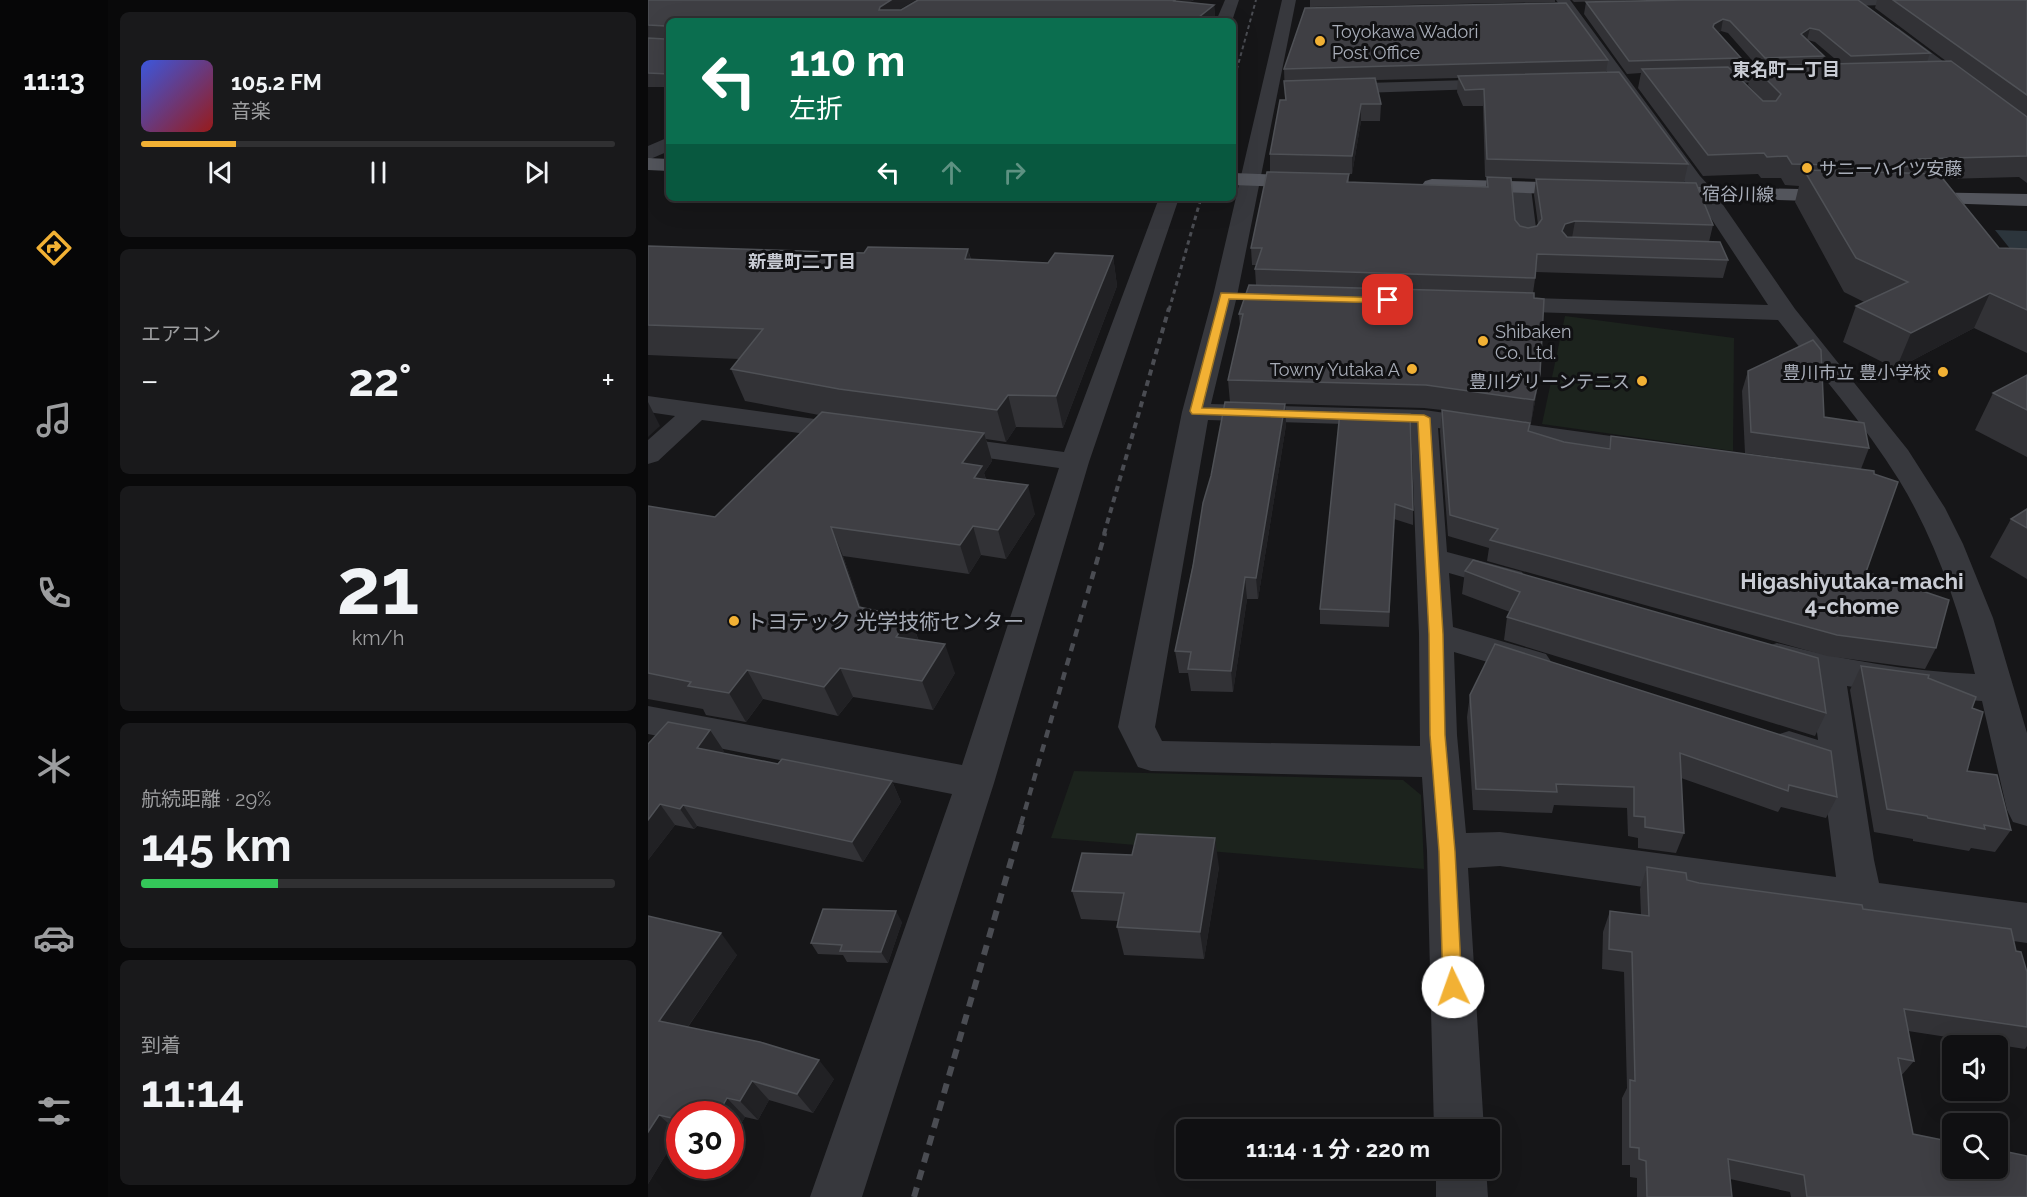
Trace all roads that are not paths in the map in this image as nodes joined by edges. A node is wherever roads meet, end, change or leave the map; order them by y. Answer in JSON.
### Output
{"nodes":[{"id":1,"x":1232,"y":0,"type":"edge"},
{"id":2,"x":1920,"y":0,"type":"edge"},
{"id":3,"x":1852,"y":1,"type":"edge"},
{"id":4,"x":1799,"y":3,"type":"edge"},
{"id":5,"x":1568,"y":6,"type":"edge"},
{"id":6,"x":1290,"y":10,"type":"edge"},
{"id":7,"x":1225,"y":18,"type":"edge"},
{"id":8,"x":1741,"y":61,"type":"edge"},
{"id":9,"x":1948,"y":73,"type":"junction"},
{"id":10,"x":1925,"y":74,"type":"edge"},
{"id":11,"x":1755,"y":76,"type":"junction"},
{"id":12,"x":1809,"y":76,"type":"edge"},
{"id":13,"x":1729,"y":79,"type":"junction"},
{"id":14,"x":1674,"y":80,"type":"edge"},
{"id":15,"x":1526,"y":84,"type":"edge"},
{"id":16,"x":1313,"y":90,"type":"edge"},
{"id":17,"x":1743,"y":94,"type":"edge"},
{"id":18,"x":2027,"y":132,"type":"edge"},
{"id":19,"x":666,"y":145,"type":"edge"},
{"id":20,"x":648,"y":154,"type":"edge"},
{"id":21,"x":648,"y":164,"type":"edge"},
{"id":22,"x":666,"y":165,"type":"edge"},
{"id":23,"x":1241,"y":180,"type":"edge"},
{"id":24,"x":1332,"y":183,"type":"edge"},
{"id":25,"x":1415,"y":185,"type":"edge"},
{"id":26,"x":1521,"y":188,"type":"junction"},
{"id":27,"x":1592,"y":190,"type":"edge"},
{"id":28,"x":1639,"y":191,"type":"edge"},
{"id":29,"x":1705,"y":193,"type":"junction"},
{"id":30,"x":1860,"y":196,"type":"edge"},
{"id":31,"x":1896,"y":197,"type":"edge"},
{"id":32,"x":2027,"y":200,"type":"edge"},
{"id":33,"x":1168,"y":201,"type":"edge"},
{"id":34,"x":1526,"y":236,"type":"edge"},
{"id":35,"x":1475,"y":303,"type":"edge"},
{"id":36,"x":1785,"y":313,"type":"junction"},
{"id":37,"x":648,"y":404,"type":"edge"},
{"id":38,"x":697,"y":410,"type":"junction"},
{"id":39,"x":1196,"y":411,"type":"junction"},
{"id":40,"x":1424,"y":418,"type":"junction"},
{"id":41,"x":874,"y":435,"type":"edge"},
{"id":42,"x":921,"y":441,"type":"edge"},
{"id":43,"x":648,"y":454,"type":"edge"},
{"id":44,"x":1685,"y":455,"type":"edge"},
{"id":45,"x":1075,"y":462,"type":"junction"},
{"id":46,"x":1886,"y":484,"type":"edge"},
{"id":47,"x":1919,"y":488,"type":"junction"},
{"id":48,"x":1432,"y":558,"type":"junction"},
{"id":49,"x":1546,"y":590,"type":"edge"},
{"id":50,"x":1436,"y":634,"type":"junction"},
{"id":51,"x":1748,"y":648,"type":"edge"},
{"id":52,"x":1827,"y":671,"type":"junction"},
{"id":53,"x":1568,"y":674,"type":"edge"},
{"id":54,"x":1997,"y":688,"type":"junction"},
{"id":55,"x":648,"y":720,"type":"edge"},
{"id":56,"x":1759,"y":736,"type":"edge"},
{"id":57,"x":1439,"y":762,"type":"junction"},
{"id":58,"x":1841,"y":762,"type":"junction"},
{"id":59,"x":975,"y":783,"type":"junction"},
{"id":60,"x":2027,"y":810,"type":"edge"},
{"id":61,"x":1447,"y":851,"type":"junction"},
{"id":62,"x":1862,"y":898,"type":"junction"},
{"id":63,"x":2027,"y":923,"type":"edge"},
{"id":64,"x":1459,"y":1119,"type":"edge"},
{"id":65,"x":1461,"y":1179,"type":"edge"},
{"id":66,"x":836,"y":1197,"type":"edge"},
{"id":67,"x":1462,"y":1197,"type":"edge"}],
"edges":[{"from":1,"to":7,"type":"street"},
{"from":2,"to":3,"type":"street"},
{"from":3,"to":4,"type":"street"},
{"from":3,"to":9,"type":"street"},
{"from":5,"to":29,"type":"street"},
{"from":6,"to":23,"type":"street"},
{"from":8,"to":11,"type":"street"},
{"from":9,"to":10,"type":"street"},
{"from":9,"to":18,"type":"street"},
{"from":11,"to":12,"type":"street"},
{"from":11,"to":13,"type":"street"},
{"from":13,"to":14,"type":"street"},
{"from":13,"to":17,"type":"street"},
{"from":15,"to":16,"type":"street"},
{"from":19,"to":20,"type":"street"},
{"from":21,"to":22,"type":"main road"},
{"from":23,"to":24,"type":"main road"},
{"from":23,"to":39,"type":"street"},
{"from":25,"to":26,"type":"main road"},
{"from":26,"to":27,"type":"main road"},
{"from":26,"to":34,"type":"street"},
{"from":28,"to":29,"type":"main road","name":"宿谷川線"},
{"from":29,"to":30,"type":"main road","name":"宿谷川線"},
{"from":29,"to":36,"type":"street"},
{"from":31,"to":32,"type":"main road"},
{"from":33,"to":45,"type":"street"},
{"from":35,"to":36,"type":"street"},
{"from":36,"to":47,"type":"street"},
{"from":37,"to":38,"type":"street"},
{"from":38,"to":41,"type":"street"},
{"from":38,"to":43,"type":"street"},
{"from":39,"to":40,"type":"street"},
{"from":39,"to":57,"type":"street"},
{"from":40,"to":44,"type":"street"},
{"from":40,"to":48,"type":"street"},
{"from":42,"to":45,"type":"street"},
{"from":45,"to":59,"type":"street"},
{"from":46,"to":47,"type":"street"},
{"from":47,"to":54,"type":"street"},
{"from":48,"to":49,"type":"street"},
{"from":48,"to":50,"type":"street"},
{"from":50,"to":53,"type":"street"},
{"from":50,"to":57,"type":"street"},
{"from":51,"to":52,"type":"street"},
{"from":52,"to":54,"type":"street"},
{"from":52,"to":58,"type":"street"},
{"from":54,"to":60,"type":"street"},
{"from":55,"to":59,"type":"street"},
{"from":56,"to":58,"type":"street"},
{"from":57,"to":61,"type":"street"},
{"from":58,"to":62,"type":"street"},
{"from":59,"to":66,"type":"street"},
{"from":61,"to":62,"type":"street"},
{"from":61,"to":64,"type":"street"},
{"from":62,"to":63,"type":"street"},
{"from":65,"to":67,"type":"street"}]}
